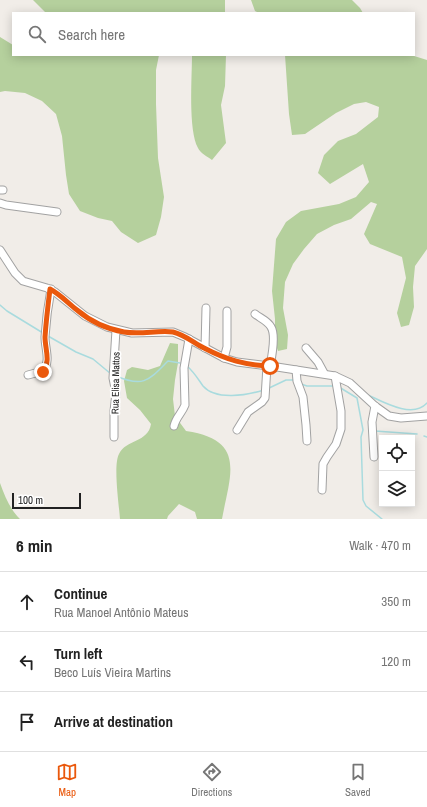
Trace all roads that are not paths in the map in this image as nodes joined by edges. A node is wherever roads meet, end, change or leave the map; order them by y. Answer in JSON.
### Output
{"nodes":[{"id":1,"x":0,"y":203,"type":"edge"},
{"id":2,"x":57,"y":212,"type":"dead end"},
{"id":3,"x":0,"y":250,"type":"edge"},
{"id":4,"x":50,"y":289,"type":"junction"},
{"id":5,"x":206,"y":308,"type":"dead end"},
{"id":6,"x":227,"y":311,"type":"dead end"},
{"id":7,"x":255,"y":314,"type":"dead end"},
{"id":8,"x":116,"y":330,"type":"junction"},
{"id":9,"x":189,"y":339,"type":"junction"},
{"id":10,"x":205,"y":348,"type":"junction"},
{"id":11,"x":306,"y":348,"type":"dead end"},
{"id":12,"x":224,"y":358,"type":"junction"},
{"id":13,"x":269,"y":366,"type":"junction"},
{"id":14,"x":296,"y":370,"type":"junction"},
{"id":15,"x":324,"y":373,"type":"junction"},
{"id":16,"x":28,"y":375,"type":"dead end"},
{"id":17,"x":336,"y":376,"type":"junction"},
{"id":18,"x":374,"y":406,"type":"junction"},
{"id":19,"x":427,"y":416,"type":"edge"},
{"id":20,"x":174,"y":426,"type":"dead end"},
{"id":21,"x":237,"y":430,"type":"dead end"},
{"id":22,"x":114,"y":437,"type":"dead end"},
{"id":23,"x":307,"y":442,"type":"dead end"},
{"id":24,"x":374,"y":457,"type":"dead end"},
{"id":25,"x":322,"y":490,"type":"dead end"}],
"edges":[{"from":1,"to":2,"type":"street"},
{"from":3,"to":4,"type":"street"},
{"from":4,"to":8,"type":"street"},
{"from":4,"to":16,"type":"street"},
{"from":5,"to":10,"type":"street"},
{"from":6,"to":12,"type":"street"},
{"from":7,"to":13,"type":"street"},
{"from":8,"to":9,"type":"street"},
{"from":8,"to":22,"type":"street","name":"Rua Elisa Mattos"},
{"from":9,"to":10,"type":"street"},
{"from":9,"to":20,"type":"street"},
{"from":10,"to":12,"type":"street"},
{"from":11,"to":15,"type":"street"},
{"from":12,"to":13,"type":"street"},
{"from":13,"to":14,"type":"street"},
{"from":13,"to":21,"type":"street"},
{"from":14,"to":15,"type":"street"},
{"from":14,"to":23,"type":"street"},
{"from":15,"to":17,"type":"street"},
{"from":17,"to":18,"type":"street"},
{"from":17,"to":25,"type":"street"},
{"from":18,"to":19,"type":"street"},
{"from":18,"to":24,"type":"street"}]}
